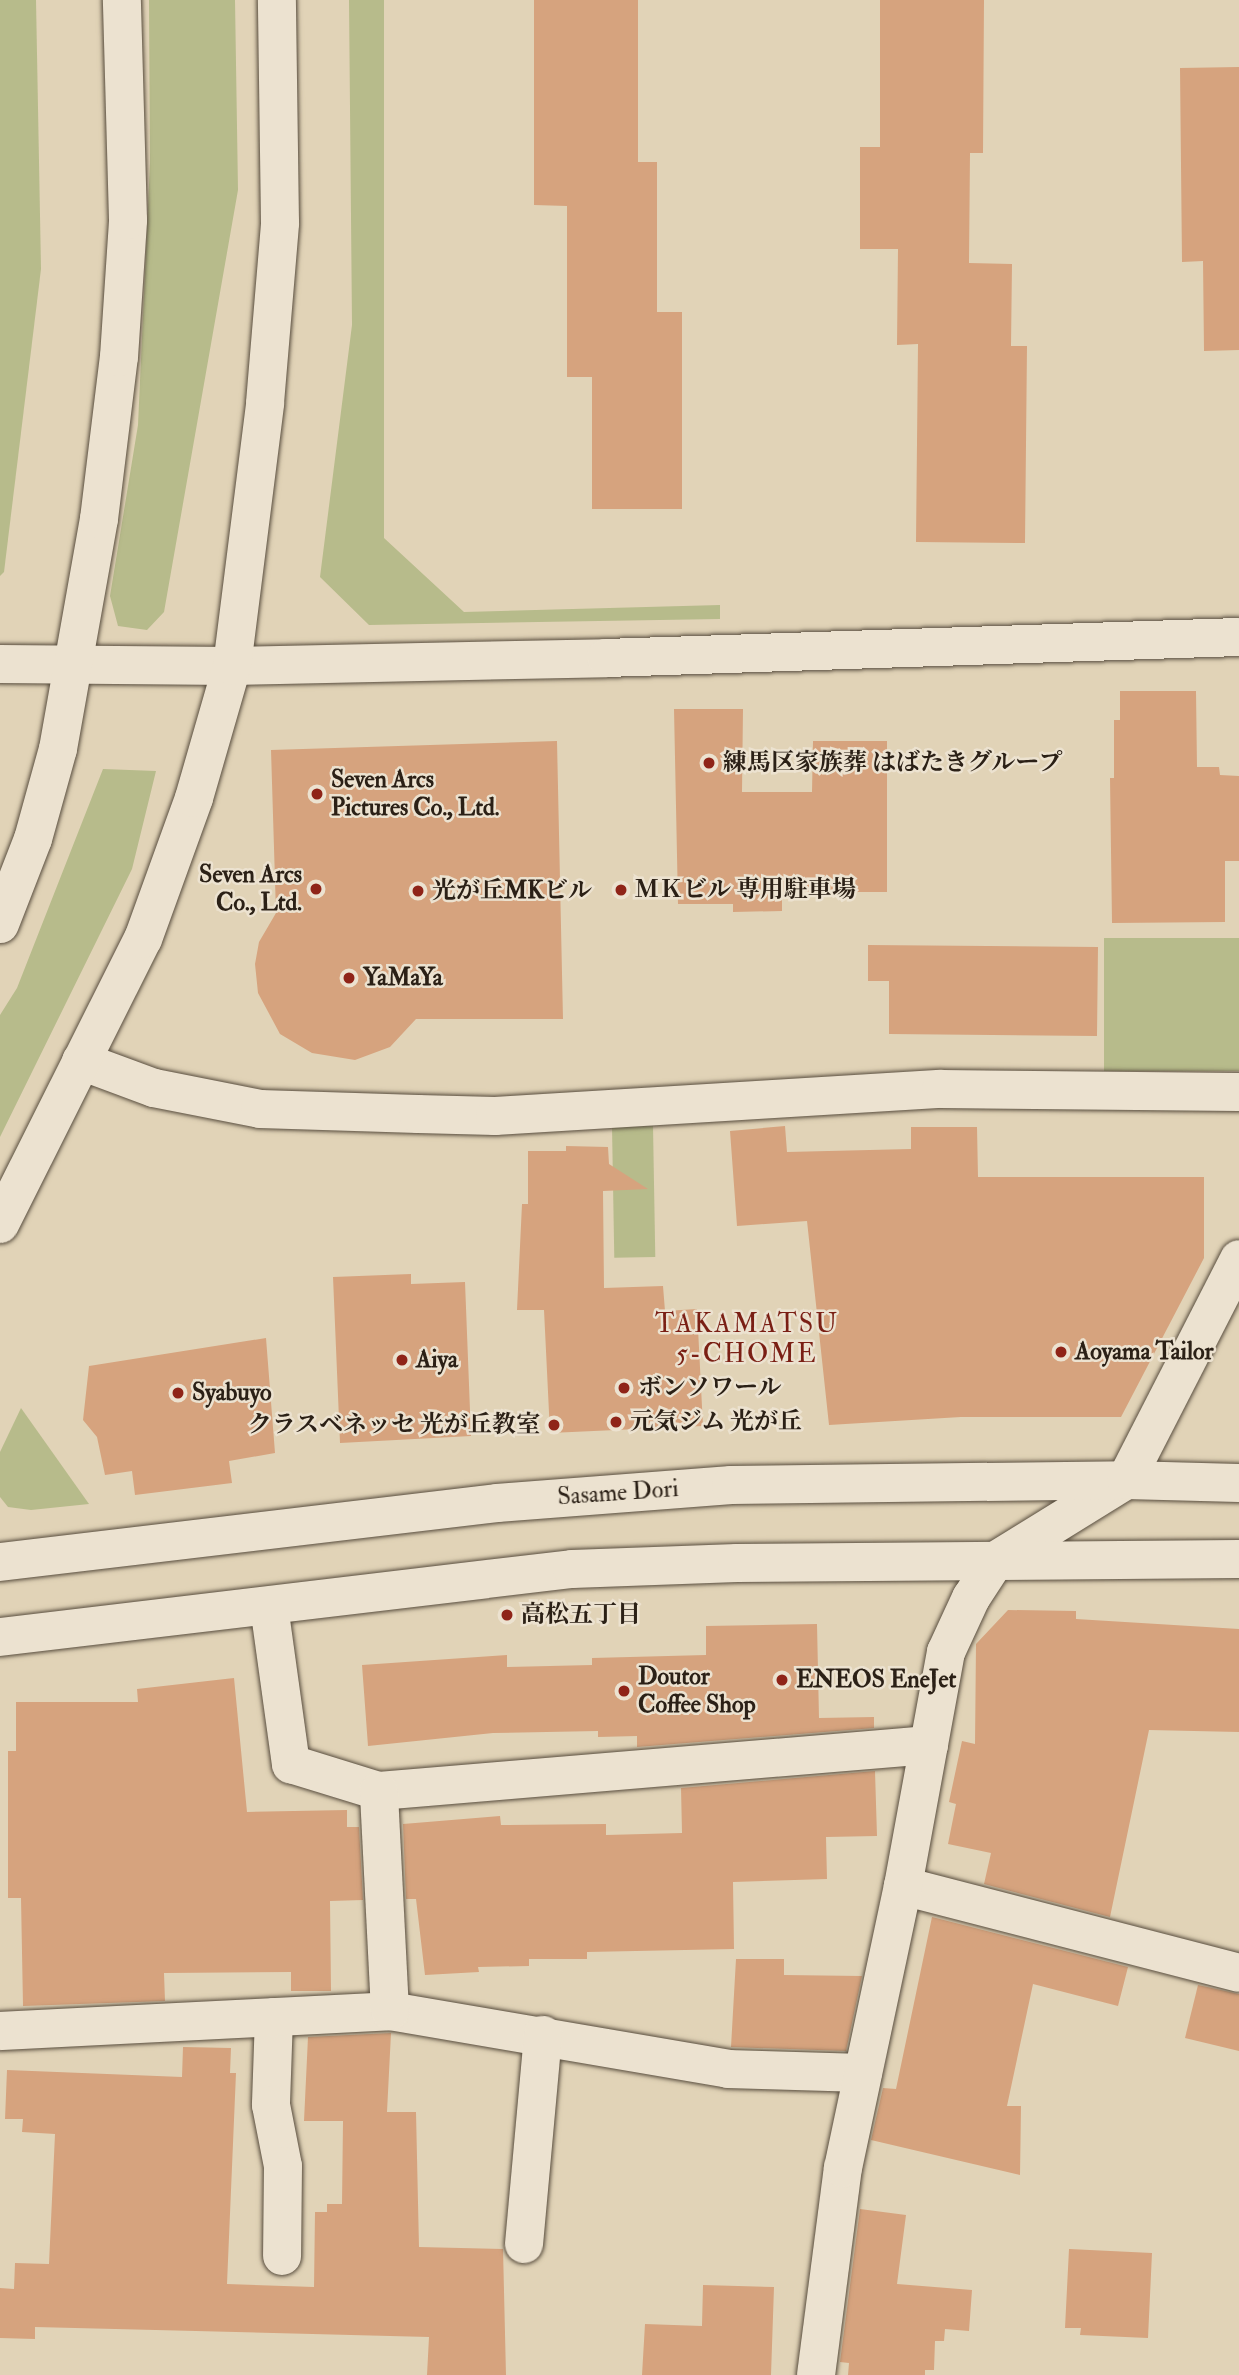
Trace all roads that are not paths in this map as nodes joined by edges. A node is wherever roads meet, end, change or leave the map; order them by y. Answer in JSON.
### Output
{"nodes":[{"id":1,"x":122,"y":0,"type":"edge"},
{"id":2,"x":277,"y":0,"type":"edge"},
{"id":3,"x":1239,"y":637,"type":"edge"},
{"id":4,"x":0,"y":664,"type":"edge"},
{"id":5,"x":72,"y":665,"type":"junction"},
{"id":6,"x":232,"y":666,"type":"junction"},
{"id":7,"x":0,"y":924,"type":"edge"},
{"id":8,"x":81,"y":1061,"type":"junction"},
{"id":9,"x":1239,"y":1092,"type":"edge"},
{"id":10,"x":0,"y":1224,"type":"edge"},
{"id":11,"x":1239,"y":1259,"type":"edge"},
{"id":12,"x":1126,"y":1480,"type":"junction"},
{"id":13,"x":1239,"y":1483,"type":"edge"},
{"id":14,"x":1239,"y":1559,"type":"edge"},
{"id":15,"x":995,"y":1561,"type":"junction"},
{"id":16,"x":0,"y":1562,"type":"edge"},
{"id":17,"x":269,"y":1606,"type":"junction"},
{"id":18,"x":0,"y":1637,"type":"edge"},
{"id":19,"x":929,"y":1745,"type":"junction"},
{"id":20,"x":379,"y":1790,"type":"junction"},
{"id":21,"x":903,"y":1886,"type":"junction"},
{"id":22,"x":1239,"y":1973,"type":"edge"},
{"id":23,"x":390,"y":2011,"type":"junction"},
{"id":24,"x":274,"y":2017,"type":"junction"},
{"id":25,"x":0,"y":2031,"type":"edge"},
{"id":26,"x":543,"y":2035,"type":"junction"},
{"id":27,"x":863,"y":2073,"type":"junction"},
{"id":28,"x":524,"y":2244,"type":"dead end"},
{"id":29,"x":282,"y":2256,"type":"dead end"},
{"id":30,"x":816,"y":2375,"type":"edge"}],
"edges":[{"from":1,"to":5,"type":"street"},
{"from":2,"to":6,"type":"street"},
{"from":3,"to":6,"type":"street"},
{"from":4,"to":5,"type":"street"},
{"from":5,"to":6,"type":"street"},
{"from":5,"to":7,"type":"street"},
{"from":6,"to":8,"type":"street"},
{"from":8,"to":9,"type":"street"},
{"from":8,"to":10,"type":"street"},
{"from":11,"to":12,"type":"street"},
{"from":12,"to":13,"type":"street","name":"Sasame Dori"},
{"from":12,"to":15,"type":"street"},
{"from":12,"to":16,"type":"street","name":"Sasame Dori"},
{"from":14,"to":15,"type":"street"},
{"from":15,"to":17,"type":"street"},
{"from":15,"to":19,"type":"street"},
{"from":17,"to":18,"type":"street"},
{"from":17,"to":20,"type":"street"},
{"from":19,"to":20,"type":"street"},
{"from":19,"to":21,"type":"street"},
{"from":20,"to":23,"type":"street"},
{"from":21,"to":22,"type":"street"},
{"from":21,"to":27,"type":"street"},
{"from":23,"to":24,"type":"street"},
{"from":23,"to":26,"type":"street"},
{"from":24,"to":25,"type":"street"},
{"from":24,"to":29,"type":"street"},
{"from":26,"to":27,"type":"street"},
{"from":26,"to":28,"type":"street"},
{"from":27,"to":30,"type":"street"}]}
